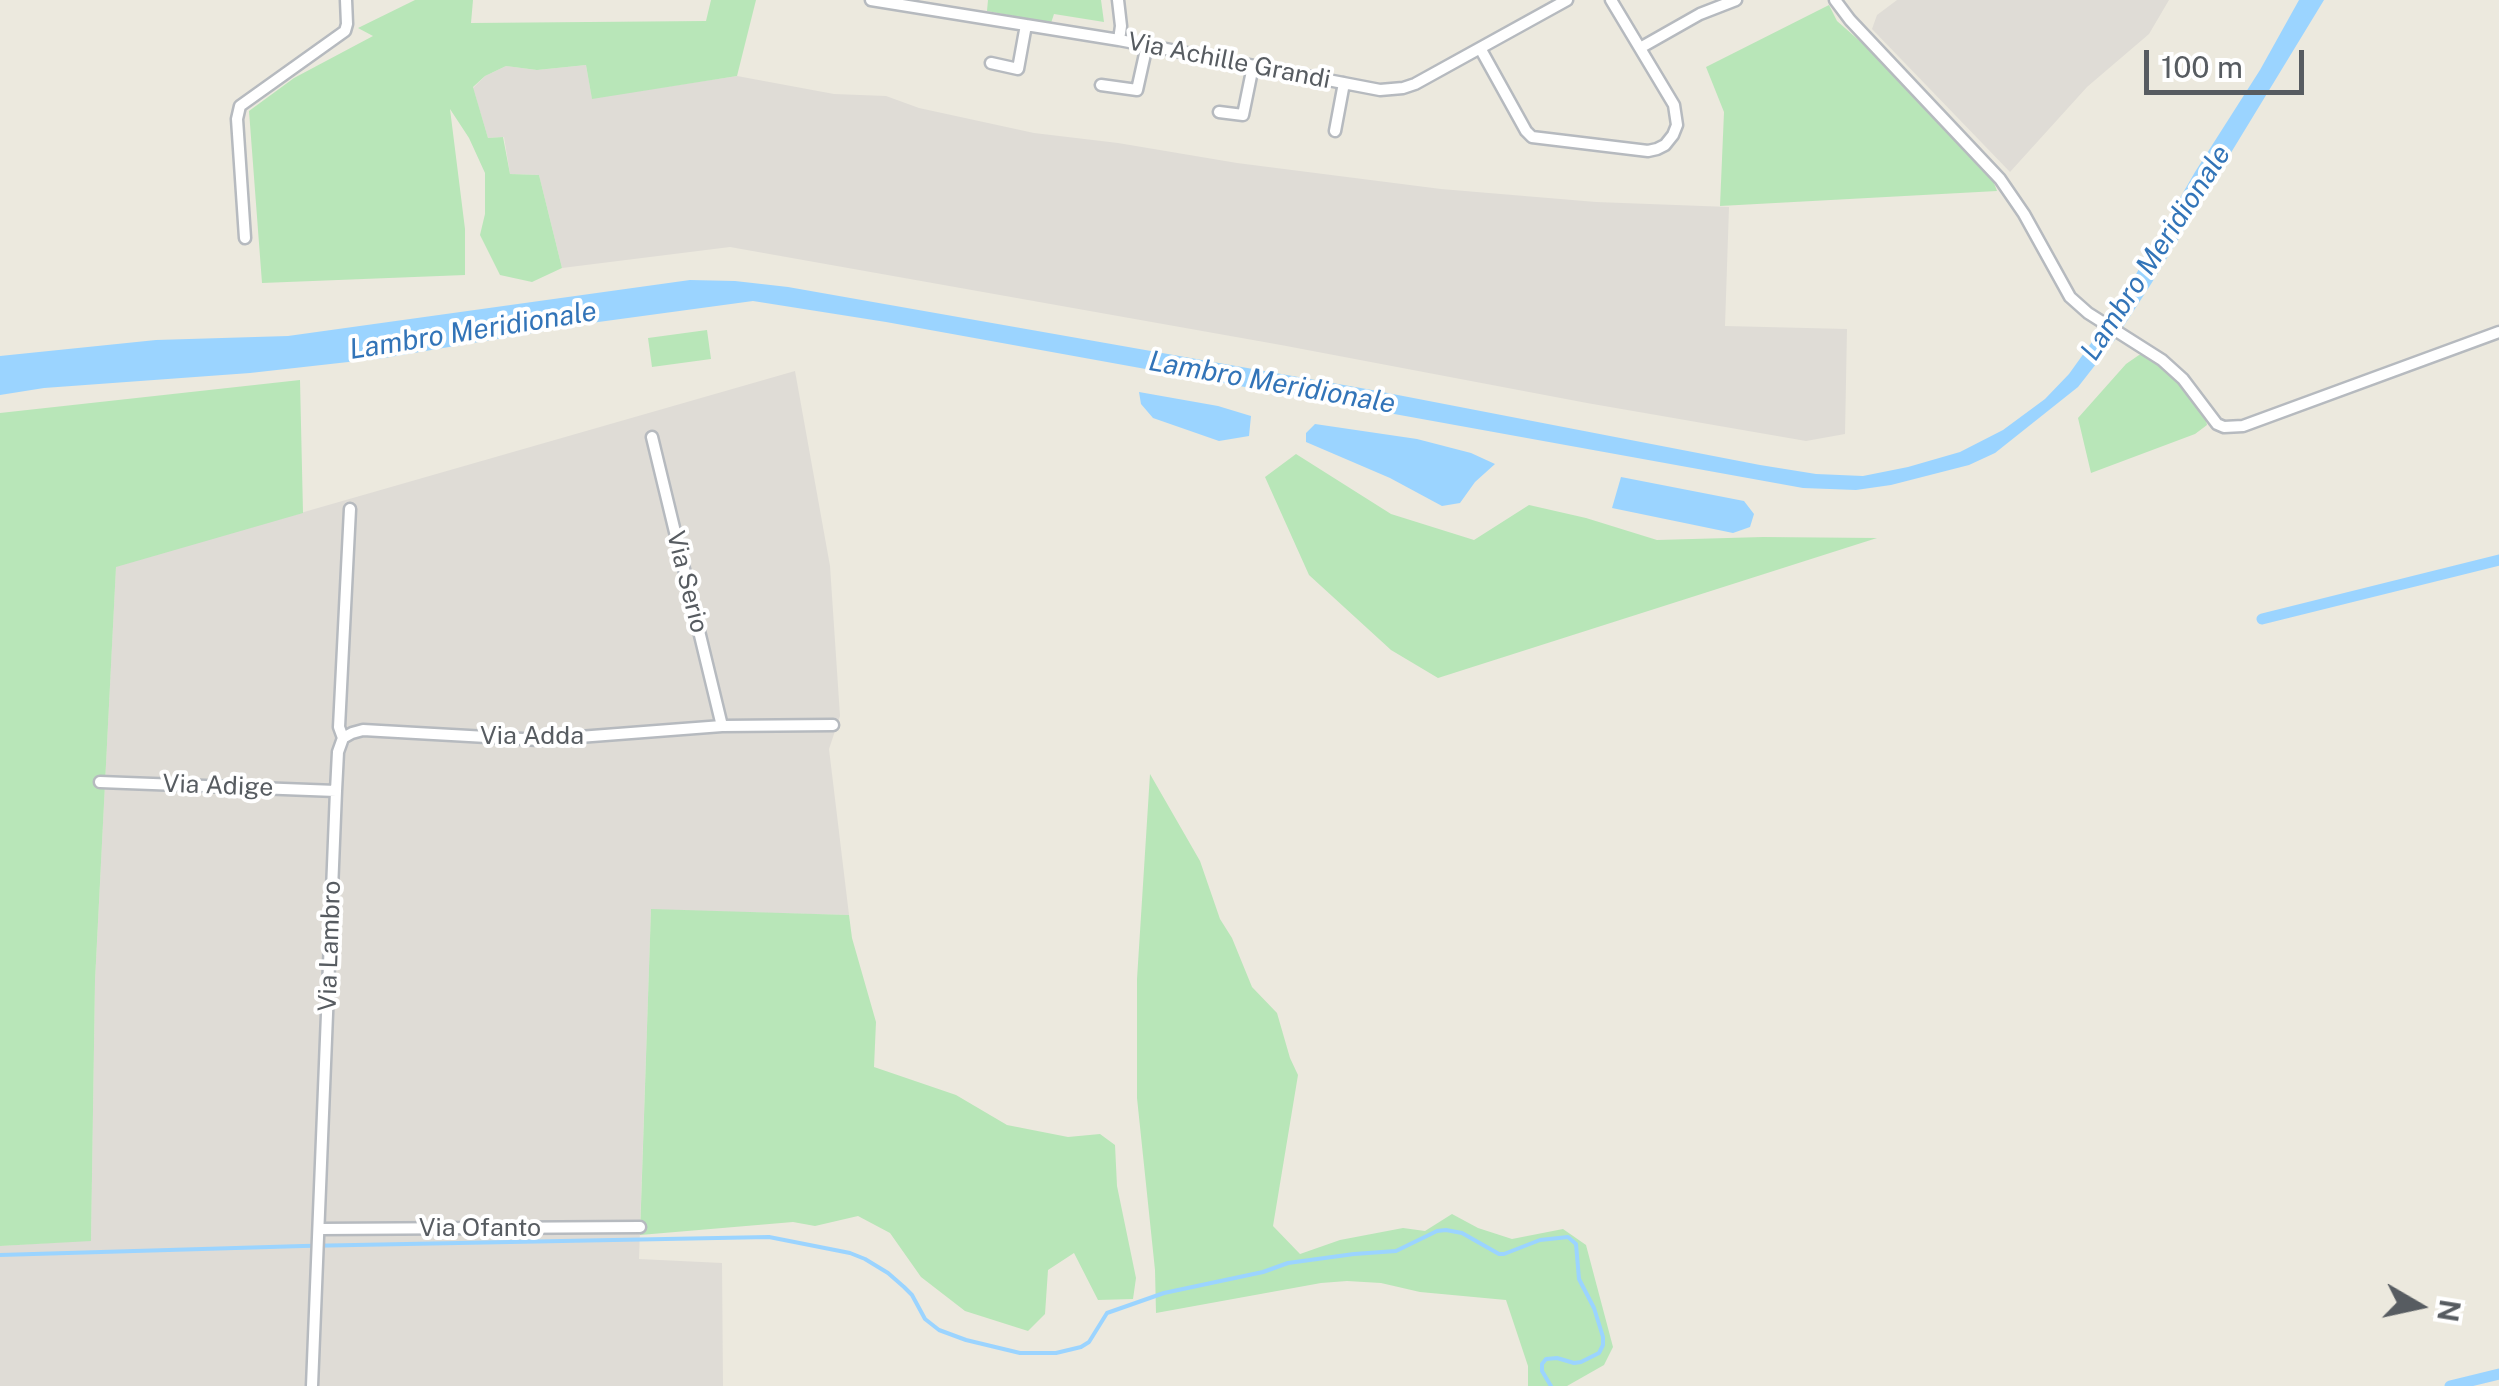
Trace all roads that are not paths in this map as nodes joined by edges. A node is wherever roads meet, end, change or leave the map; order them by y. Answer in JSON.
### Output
{"nodes":[{"id":1,"x":346,"y":0,"type":"edge"},
{"id":2,"x":872,"y":0,"type":"edge"},
{"id":3,"x":1118,"y":0,"type":"edge"},
{"id":4,"x":1567,"y":0,"type":"edge"},
{"id":5,"x":1611,"y":0,"type":"edge"},
{"id":6,"x":1736,"y":0,"type":"edge"},
{"id":7,"x":1834,"y":0,"type":"edge"},
{"id":8,"x":1026,"y":25,"type":"junction"},
{"id":9,"x":1119,"y":40,"type":"junction"},
{"id":10,"x":1146,"y":46,"type":"junction"},
{"id":11,"x":1480,"y":48,"type":"junction"},
{"id":12,"x":1640,"y":48,"type":"junction"},
{"id":13,"x":991,"y":64,"type":"dead end"},
{"id":14,"x":1253,"y":66,"type":"junction"},
{"id":15,"x":1344,"y":83,"type":"junction"},
{"id":16,"x":1101,"y":85,"type":"dead end"},
{"id":17,"x":1219,"y":112,"type":"dead end"},
{"id":18,"x":1335,"y":131,"type":"dead end"},
{"id":19,"x":245,"y":238,"type":"dead end"},
{"id":20,"x":2499,"y":332,"type":"edge"},
{"id":21,"x":652,"y":438,"type":"dead end"},
{"id":22,"x":350,"y":509,"type":"dead end"},
{"id":23,"x":722,"y":726,"type":"junction"},
{"id":24,"x":832,"y":726,"type":"dead end"},
{"id":25,"x":344,"y":738,"type":"junction"},
{"id":26,"x":100,"y":782,"type":"dead end"},
{"id":27,"x":336,"y":791,"type":"junction"},
{"id":28,"x":640,"y":1228,"type":"dead end"},
{"id":29,"x":320,"y":1232,"type":"junction"},
{"id":30,"x":312,"y":1386,"type":"edge"}],
"edges":[{"from":1,"to":19,"type":"street"},
{"from":2,"to":8,"type":"street","name":"Via Achille Grandi"},
{"from":3,"to":9,"type":"street"},
{"from":4,"to":11,"type":"street","name":"Via Achille Grandi"},
{"from":5,"to":12,"type":"street"},
{"from":6,"to":12,"type":"street"},
{"from":7,"to":20,"type":"street"},
{"from":8,"to":9,"type":"street","name":"Via Achille Grandi"},
{"from":8,"to":13,"type":"street"},
{"from":9,"to":10,"type":"street","name":"Via Achille Grandi"},
{"from":10,"to":14,"type":"street","name":"Via Achille Grandi"},
{"from":10,"to":16,"type":"street"},
{"from":11,"to":12,"type":"street"},
{"from":11,"to":15,"type":"street","name":"Via Achille Grandi"},
{"from":14,"to":15,"type":"street","name":"Via Achille Grandi"},
{"from":14,"to":17,"type":"street"},
{"from":15,"to":18,"type":"street"},
{"from":21,"to":23,"type":"street","name":"Via Serio"},
{"from":22,"to":25,"type":"street","name":"Via Lambro"},
{"from":23,"to":24,"type":"street","name":"Via Adda"},
{"from":23,"to":25,"type":"street","name":"Via Adda"},
{"from":25,"to":27,"type":"street","name":"Via Lambro"},
{"from":26,"to":27,"type":"street","name":"Via Adige"},
{"from":27,"to":29,"type":"street","name":"Via Lambro"},
{"from":28,"to":29,"type":"street","name":"Via Ofanto"},
{"from":29,"to":30,"type":"street","name":"Via Lambro"}]}
